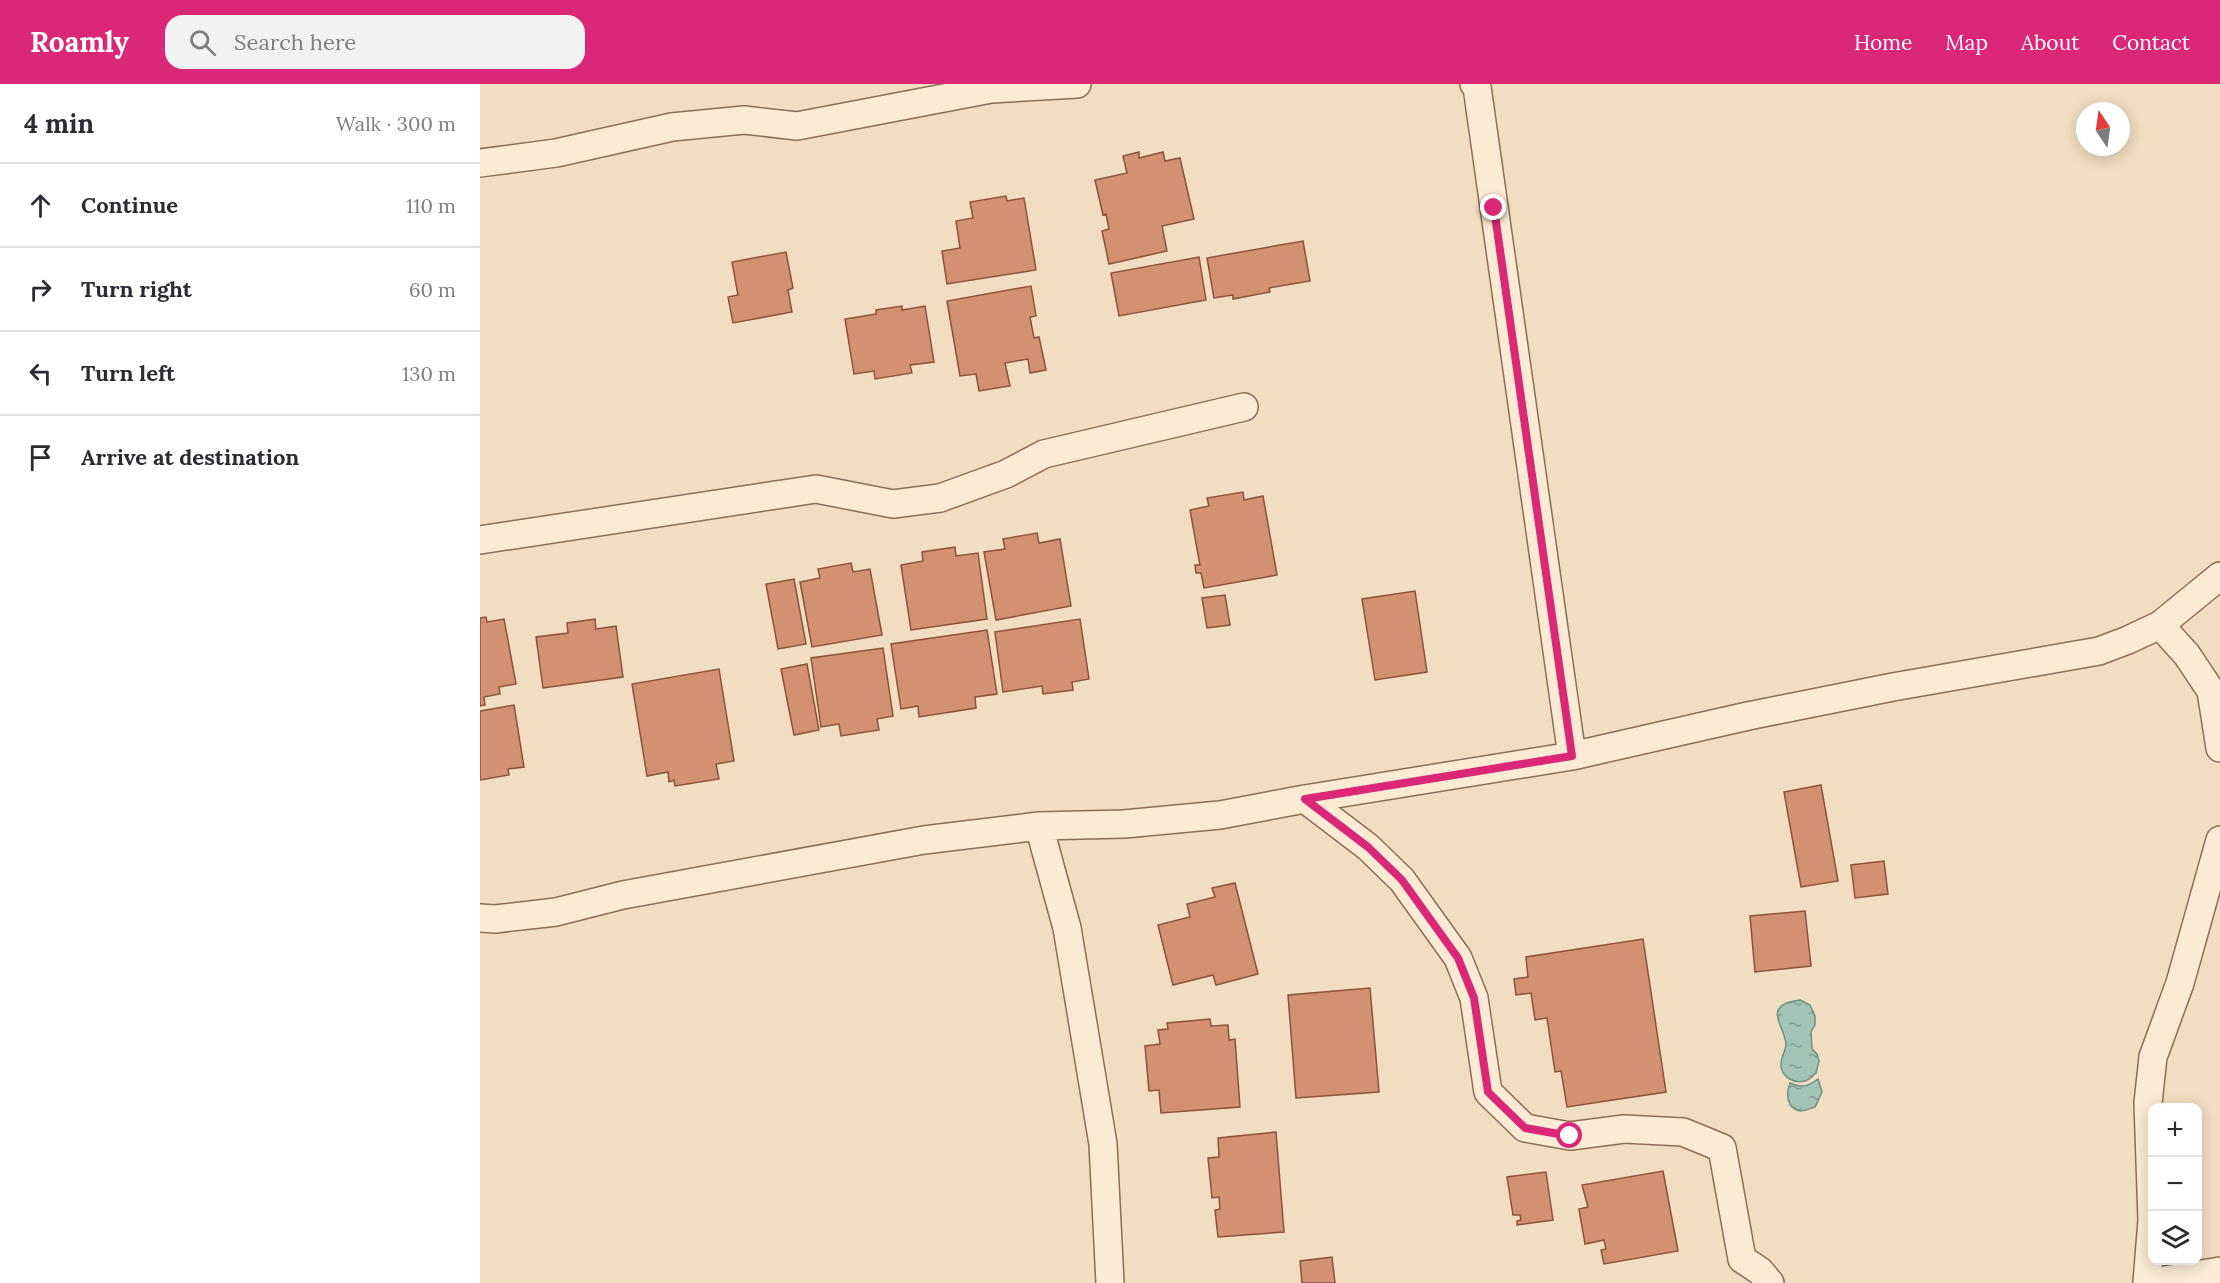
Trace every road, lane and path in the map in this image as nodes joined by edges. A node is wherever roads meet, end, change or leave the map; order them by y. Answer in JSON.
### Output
{"nodes":[{"id":1,"x":1077,"y":84,"type":"edge"},
{"id":2,"x":1474,"y":84,"type":"edge"},
{"id":3,"x":480,"y":164,"type":"edge"},
{"id":4,"x":1244,"y":407,"type":"dead end"},
{"id":5,"x":480,"y":540,"type":"edge"},
{"id":6,"x":2220,"y":576,"type":"edge"},
{"id":7,"x":2160,"y":625,"type":"junction"},
{"id":8,"x":2220,"y":748,"type":"edge"},
{"id":9,"x":1572,"y":756,"type":"junction"},
{"id":10,"x":1305,"y":799,"type":"junction"},
{"id":11,"x":1039,"y":826,"type":"junction"},
{"id":12,"x":2220,"y":840,"type":"edge"},
{"id":13,"x":480,"y":918,"type":"edge"},
{"id":14,"x":2220,"y":1271,"type":"edge"},
{"id":15,"x":2147,"y":1282,"type":"edge"},
{"id":16,"x":1110,"y":1283,"type":"edge"},
{"id":17,"x":1770,"y":1283,"type":"edge"}],
"edges":[{"from":1,"to":3,"type":"street"},
{"from":2,"to":9,"type":"street"},
{"from":4,"to":5,"type":"street"},
{"from":6,"to":7,"type":"street"},
{"from":7,"to":8,"type":"street"},
{"from":7,"to":9,"type":"street"},
{"from":9,"to":10,"type":"street"},
{"from":10,"to":11,"type":"street"},
{"from":10,"to":17,"type":"street"},
{"from":11,"to":13,"type":"street"},
{"from":11,"to":16,"type":"street"},
{"from":12,"to":15,"type":"street"},
{"from":14,"to":15,"type":"street"}]}
